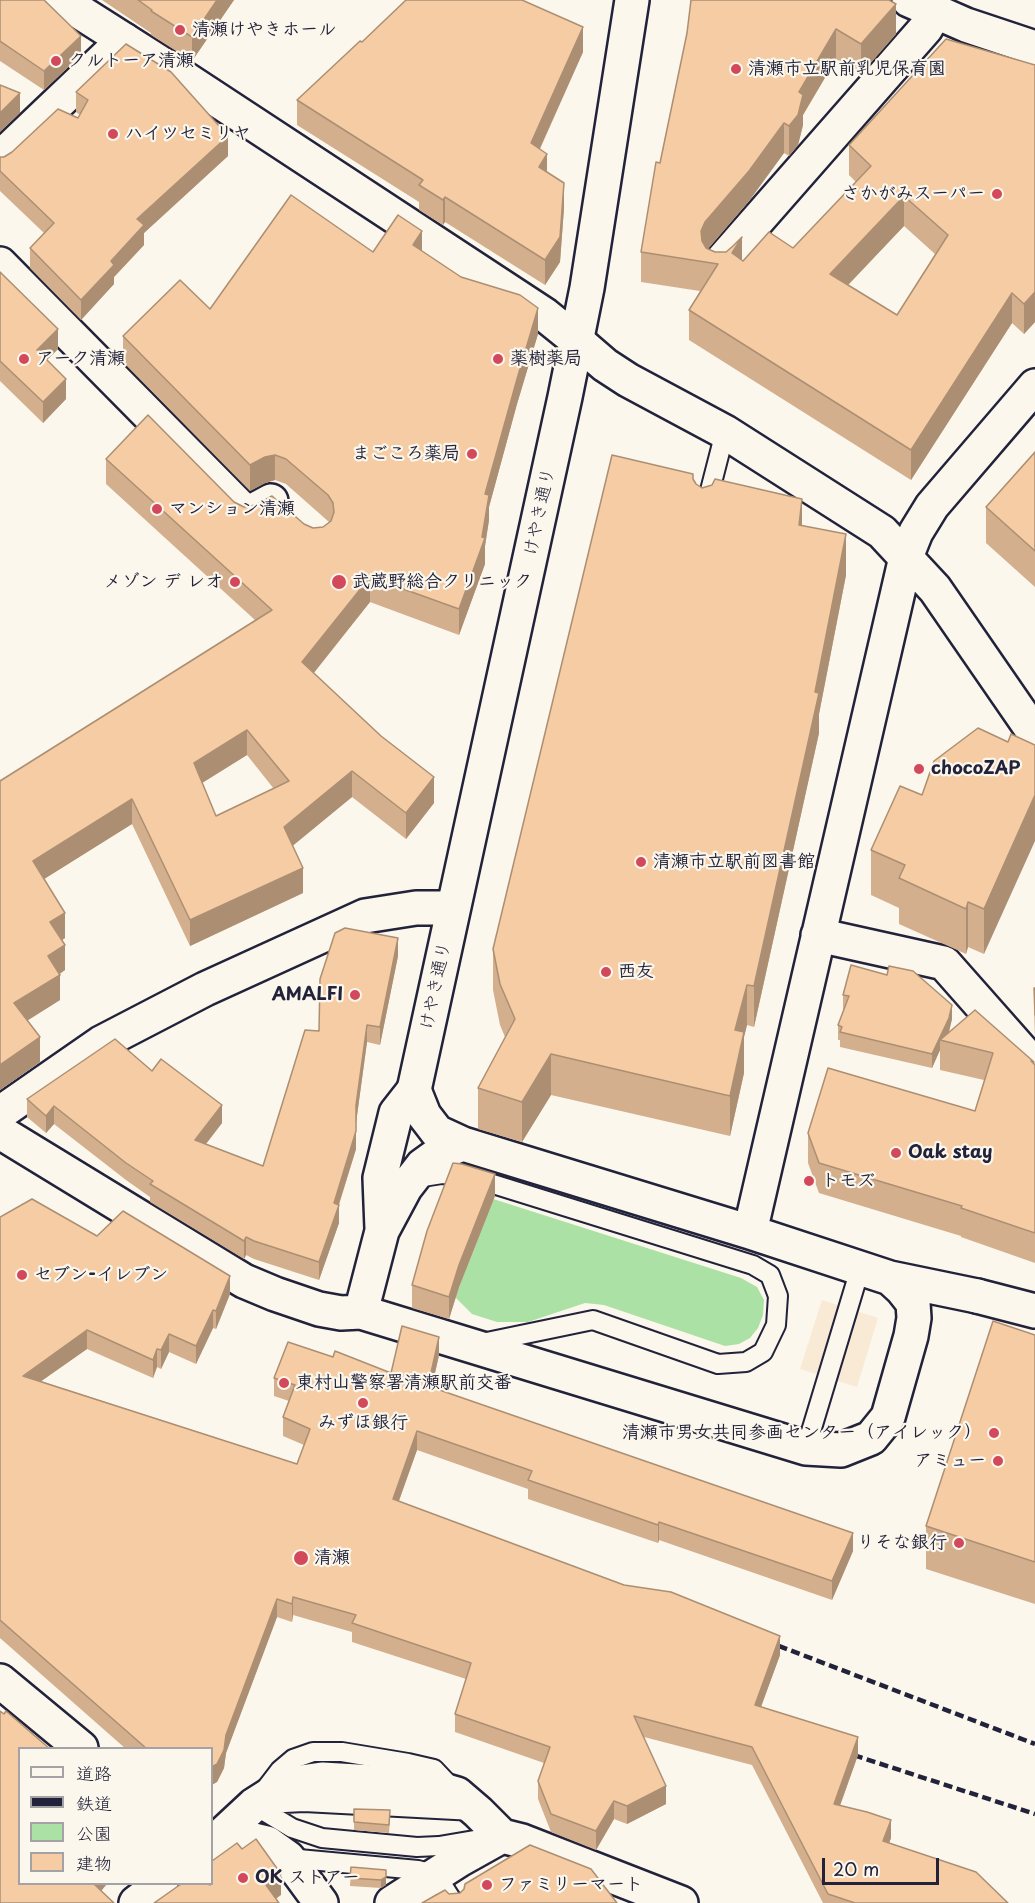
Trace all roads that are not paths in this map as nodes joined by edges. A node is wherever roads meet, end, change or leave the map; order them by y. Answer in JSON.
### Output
{"nodes":[{"id":1,"x":61,"y":0,"type":"edge"},
{"id":2,"x":632,"y":0,"type":"edge"},
{"id":3,"x":922,"y":6,"type":"edge"},
{"id":4,"x":124,"y":40,"type":"junction"},
{"id":5,"x":1035,"y":48,"type":"edge"},
{"id":6,"x":0,"y":158,"type":"edge"},
{"id":7,"x":0,"y":264,"type":"edge"},
{"id":8,"x":719,"y":264,"type":"edge"},
{"id":9,"x":576,"y":340,"type":"junction"},
{"id":10,"x":1035,"y":387,"type":"edge"},
{"id":11,"x":725,"y":432,"type":"junction"},
{"id":12,"x":704,"y":517,"type":"edge"},
{"id":13,"x":299,"y":521,"type":"edge"},
{"id":14,"x":906,"y":557,"type":"junction"},
{"id":15,"x":1035,"y":734,"type":"edge"},
{"id":16,"x":453,"y":908,"type":"junction"},
{"id":17,"x":818,"y":935,"type":"junction"},
{"id":18,"x":1035,"y":1066,"type":"edge"},
{"id":19,"x":414,"y":1090,"type":"junction"},
{"id":20,"x":0,"y":1113,"type":"edge"},
{"id":21,"x":0,"y":1132,"type":"edge"},
{"id":22,"x":463,"y":1160,"type":"junction"},
{"id":23,"x":382,"y":1231,"type":"junction"},
{"id":24,"x":750,"y":1232,"type":"junction"},
{"id":25,"x":875,"y":1274,"type":"junction"},
{"id":26,"x":977,"y":1296,"type":"junction"},
{"id":27,"x":1035,"y":1311,"type":"edge"},
{"id":28,"x":361,"y":1312,"type":"junction"},
{"id":29,"x":911,"y":1336,"type":"junction"},
{"id":30,"x":472,"y":1346,"type":"junction"},
{"id":31,"x":806,"y":1448,"type":"junction"},
{"id":32,"x":0,"y":1681,"type":"edge"},
{"id":33,"x":79,"y":1747,"type":"edge"},
{"id":34,"x":468,"y":1803,"type":"junction"},
{"id":35,"x":254,"y":1805,"type":"junction"},
{"id":36,"x":502,"y":1836,"type":"junction"},
{"id":37,"x":213,"y":1842,"type":"edge"},
{"id":38,"x":213,"y":1843,"type":"edge"},
{"id":39,"x":288,"y":1858,"type":"junction"},
{"id":40,"x":436,"y":1875,"type":"junction"},
{"id":41,"x":160,"y":1885,"type":"edge"},
{"id":42,"x":136,"y":1903,"type":"edge"},
{"id":43,"x":321,"y":1903,"type":"edge"},
{"id":44,"x":392,"y":1903,"type":"edge"},
{"id":45,"x":454,"y":1903,"type":"edge"},
{"id":46,"x":681,"y":1903,"type":"edge"}],
"edges":[{"from":1,"to":4,"type":"street"},
{"from":2,"to":9,"type":"street","name":"けやき通り"},
{"from":3,"to":5,"type":"street"},
{"from":3,"to":8,"type":"street"},
{"from":4,"to":6,"type":"street"},
{"from":4,"to":9,"type":"street"},
{"from":7,"to":13,"type":"street"},
{"from":9,"to":11,"type":"street"},
{"from":9,"to":16,"type":"street","name":"けやき通り"},
{"from":10,"to":14,"type":"street"},
{"from":11,"to":12,"type":"lane"},
{"from":11,"to":14,"type":"street"},
{"from":14,"to":15,"type":"street"},
{"from":14,"to":17,"type":"street"},
{"from":16,"to":19,"type":"street","name":"けやき通り"},
{"from":16,"to":20,"type":"street"},
{"from":17,"to":18,"type":"street"},
{"from":17,"to":24,"type":"street"},
{"from":19,"to":22,"type":"street"},
{"from":19,"to":23,"type":"street"},
{"from":21,"to":28,"type":"street"},
{"from":22,"to":23,"type":"street"},
{"from":22,"to":24,"type":"street"},
{"from":22,"to":30,"type":"lane"},
{"from":23,"to":28,"type":"street"},
{"from":24,"to":25,"type":"street"},
{"from":25,"to":26,"type":"street"},
{"from":25,"to":29,"type":"street"},
{"from":25,"to":31,"type":"lane"},
{"from":26,"to":27,"type":"street"},
{"from":26,"to":29,"type":"street"},
{"from":28,"to":30,"type":"street"},
{"from":29,"to":31,"type":"street"},
{"from":30,"to":31,"type":"street"},
{"from":32,"to":33,"type":"street"},
{"from":34,"to":35,"type":"lane"},
{"from":34,"to":35,"type":"street"},
{"from":34,"to":35,"type":"lane"},
{"from":34,"to":36,"type":"street"},
{"from":35,"to":36,"type":"lane"},
{"from":35,"to":37,"type":"street"},
{"from":36,"to":40,"type":"street"},
{"from":36,"to":46,"type":"street"},
{"from":38,"to":39,"type":"street"},
{"from":39,"to":40,"type":"lane"},
{"from":39,"to":43,"type":"street"},
{"from":40,"to":44,"type":"street"},
{"from":40,"to":45,"type":"lane"},
{"from":41,"to":42,"type":"street"}]}
